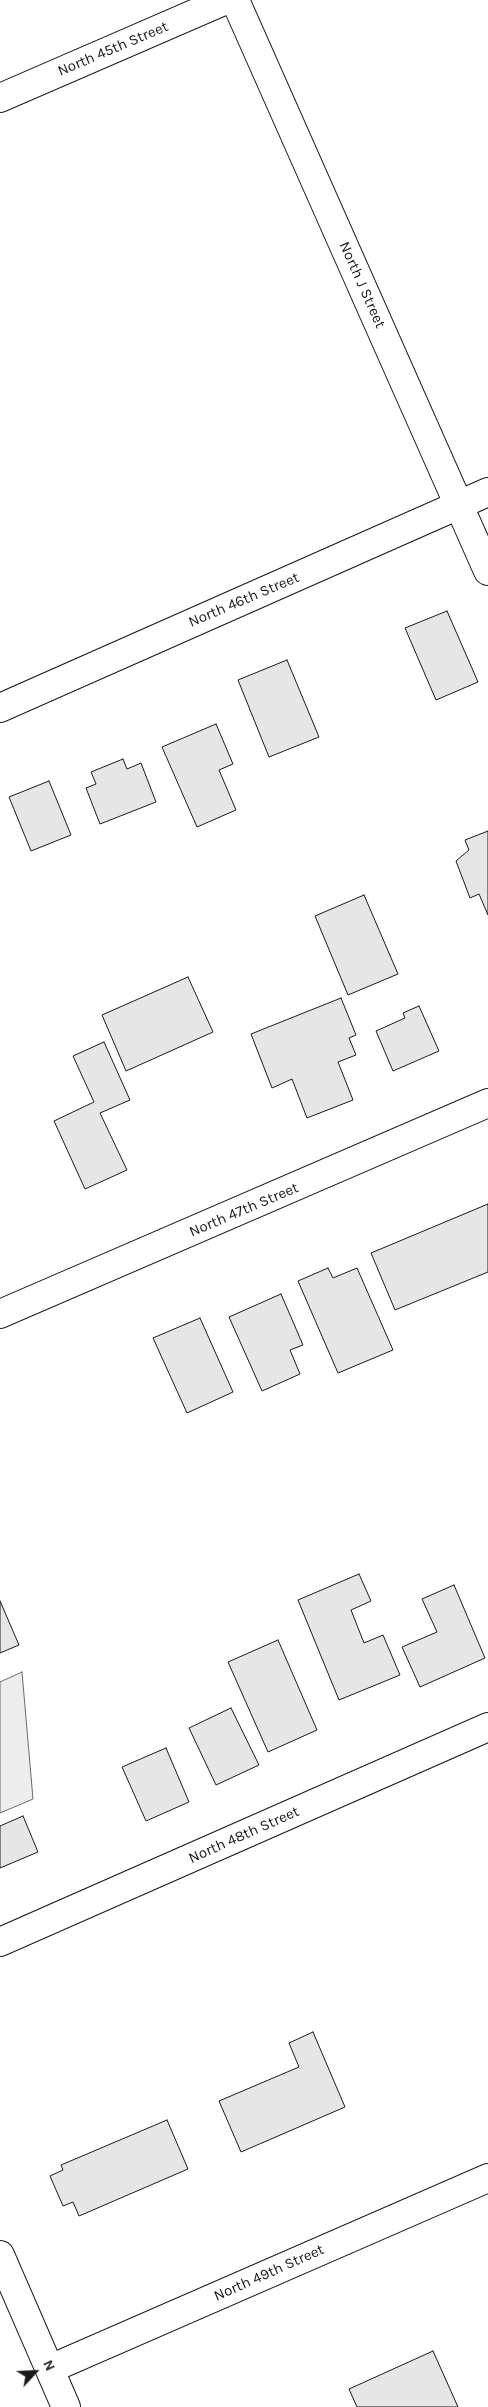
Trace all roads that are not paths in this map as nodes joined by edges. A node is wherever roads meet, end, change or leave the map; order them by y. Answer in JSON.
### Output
{"nodes":[{"id":1,"x":226,"y":0,"type":"edge"},
{"id":2,"x":235,"y":0,"type":"edge"},
{"id":3,"x":0,"y":98,"type":"edge"},
{"id":4,"x":488,"y":492,"type":"edge"},
{"id":5,"x":459,"y":504,"type":"junction"},
{"id":6,"x":488,"y":570,"type":"edge"},
{"id":7,"x":0,"y":708,"type":"edge"},
{"id":8,"x":488,"y":1103,"type":"edge"},
{"id":9,"x":0,"y":1314,"type":"edge"},
{"id":10,"x":488,"y":1727,"type":"edge"},
{"id":11,"x":0,"y":1942,"type":"edge"},
{"id":12,"x":488,"y":2178,"type":"edge"},
{"id":13,"x":0,"y":2255,"type":"edge"},
{"id":14,"x":6,"y":2285,"type":"edge"},
{"id":15,"x":50,"y":2369,"type":"junction"},
{"id":16,"x":66,"y":2407,"type":"edge"}],
"edges":[{"from":1,"to":3,"type":"street","name":"North 45th Street"},
{"from":2,"to":5,"type":"street","name":"North J Street"},
{"from":4,"to":5,"type":"street","name":"North 46th Street"},
{"from":5,"to":6,"type":"street","name":"North J Street"},
{"from":5,"to":7,"type":"street","name":"North 46th Street"},
{"from":8,"to":9,"type":"street","name":"North 47th Street"},
{"from":10,"to":11,"type":"street","name":"North 48th Street"},
{"from":12,"to":15,"type":"street","name":"North 49th Street"},
{"from":13,"to":14,"type":"street"},
{"from":14,"to":15,"type":"street"},
{"from":15,"to":16,"type":"street"}]}
